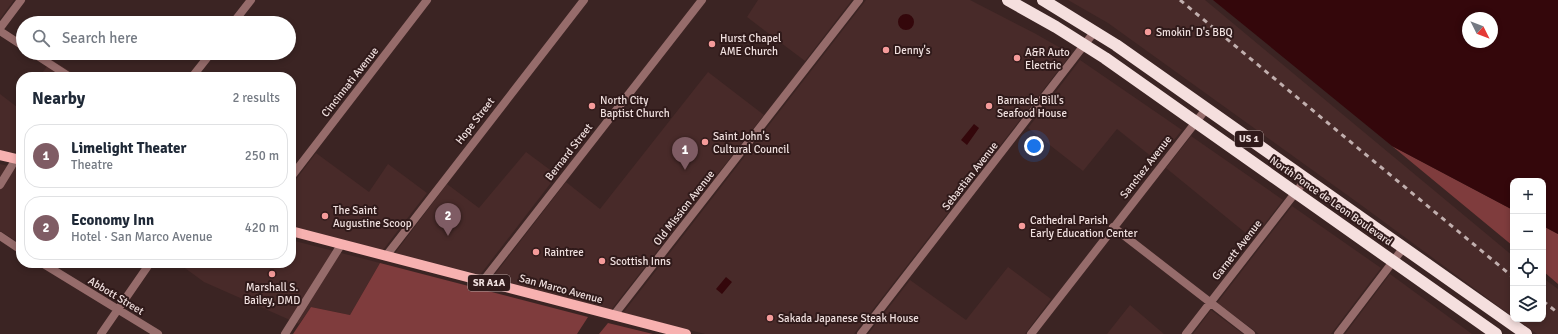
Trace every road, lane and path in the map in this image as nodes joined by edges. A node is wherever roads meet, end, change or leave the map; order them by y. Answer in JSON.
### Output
{"nodes":[{"id":1,"x":21,"y":0,"type":"edge"},
{"id":2,"x":251,"y":0,"type":"edge"},
{"id":3,"x":427,"y":0,"type":"edge"},
{"id":4,"x":584,"y":0,"type":"edge"},
{"id":5,"x":702,"y":0,"type":"edge"},
{"id":6,"x":859,"y":0,"type":"edge"},
{"id":7,"x":1008,"y":0,"type":"edge"},
{"id":8,"x":1043,"y":0,"type":"edge"},
{"id":9,"x":238,"y":16,"type":"edge"},
{"id":10,"x":0,"y":30,"type":"edge"},
{"id":11,"x":1095,"y":31,"type":"junction"},
{"id":12,"x":16,"y":41,"type":"edge"},
{"id":13,"x":1085,"y":45,"type":"junction"},
{"id":14,"x":44,"y":60,"type":"edge"},
{"id":15,"x":205,"y":60,"type":"edge"},
{"id":16,"x":62,"y":72,"type":"edge"},
{"id":17,"x":196,"y":72,"type":"edge"},
{"id":18,"x":1206,"y":108,"type":"junction"},
{"id":19,"x":1196,"y":122,"type":"junction"},
{"id":20,"x":0,"y":155,"type":"edge"},
{"id":21,"x":16,"y":159,"type":"edge"},
{"id":22,"x":16,"y":164,"type":"edge"},
{"id":23,"x":296,"y":170,"type":"edge"},
{"id":24,"x":1306,"y":179,"type":"junction"},
{"id":25,"x":0,"y":185,"type":"edge"},
{"id":26,"x":1296,"y":192,"type":"junction"},
{"id":27,"x":1112,"y":227,"type":"junction"},
{"id":28,"x":296,"y":232,"type":"edge"},
{"id":29,"x":0,"y":236,"type":"edge"},
{"id":30,"x":341,"y":245,"type":"junction"},
{"id":31,"x":16,"y":247,"type":"edge"},
{"id":32,"x":1404,"y":247,"type":"junction"},
{"id":33,"x":386,"y":256,"type":"junction"},
{"id":34,"x":1393,"y":261,"type":"junction"},
{"id":35,"x":50,"y":268,"type":"edge"},
{"id":36,"x":147,"y":268,"type":"edge"},
{"id":37,"x":483,"y":281,"type":"junction"},
{"id":38,"x":1210,"y":303,"type":"junction"},
{"id":39,"x":118,"y":310,"type":"junction"},
{"id":40,"x":614,"y":315,"type":"junction"},
{"id":41,"x":102,"y":334,"type":"edge"},
{"id":42,"x":158,"y":334,"type":"edge"},
{"id":43,"x":285,"y":334,"type":"edge"},
{"id":44,"x":686,"y":334,"type":"edge"},
{"id":45,"x":861,"y":334,"type":"edge"},
{"id":46,"x":1031,"y":334,"type":"edge"},
{"id":47,"x":1186,"y":334,"type":"edge"},
{"id":48,"x":1251,"y":334,"type":"edge"},
{"id":49,"x":1338,"y":334,"type":"edge"},
{"id":50,"x":1496,"y":334,"type":"edge"},
{"id":51,"x":1526,"y":334,"type":"edge"}],
"edges":[{"from":1,"to":10,"type":"street"},
{"from":2,"to":9,"type":"street"},
{"from":3,"to":23,"type":"street","name":"Cincinnati Avenue"},
{"from":4,"to":33,"type":"street","name":"Hope Street"},
{"from":5,"to":37,"type":"street","name":"Bernard Street"},
{"from":6,"to":40,"type":"street","name":"Old Mission Avenue"},
{"from":7,"to":13,"type":"highway","name":"North Ponce de Leon Boulevard","number":"US 1"},
{"from":8,"to":11,"type":"highway","name":"North Ponce de Leon Boulevard","number":"US 1"},
{"from":10,"to":12,"type":"street"},
{"from":11,"to":13,"type":"street","name":"Sebastian Avenue"},
{"from":11,"to":18,"type":"highway","name":"North Ponce de Leon Boulevard","number":"US 1"},
{"from":13,"to":19,"type":"highway","name":"North Ponce de Leon Boulevard","number":"US 1"},
{"from":13,"to":45,"type":"street","name":"Sebastian Avenue"},
{"from":14,"to":16,"type":"street"},
{"from":15,"to":17,"type":"street"},
{"from":18,"to":19,"type":"street","name":"Sanchez Avenue"},
{"from":18,"to":24,"type":"highway","name":"North Ponce de Leon Boulevard","number":"US 1"},
{"from":19,"to":26,"type":"highway","name":"North Ponce de Leon Boulevard","number":"US 1"},
{"from":19,"to":27,"type":"street","name":"Sanchez Avenue"},
{"from":20,"to":21,"type":"main road"},
{"from":22,"to":25,"type":"street"},
{"from":24,"to":26,"type":"street","name":"Garnett Avenue"},
{"from":24,"to":32,"type":"highway","name":"North Ponce de Leon Boulevard","number":"US 1"},
{"from":26,"to":34,"type":"highway","name":"North Ponce de Leon Boulevard","number":"US 1"},
{"from":26,"to":38,"type":"street","name":"Garnett Avenue"},
{"from":27,"to":38,"type":"street"},
{"from":27,"to":46,"type":"street","name":"Sanchez Avenue"},
{"from":28,"to":30,"type":"main road","name":"San Marco Avenue","number":"SR A1A"},
{"from":29,"to":31,"type":"street"},
{"from":30,"to":33,"type":"main road","name":"San Marco Avenue","number":"SR A1A"},
{"from":30,"to":43,"type":"street"},
{"from":32,"to":34,"type":"street"},
{"from":32,"to":51,"type":"highway","name":"North Ponce de Leon Boulevard","number":"US 1"},
{"from":33,"to":37,"type":"main road","name":"San Marco Avenue","number":"SR A1A"},
{"from":34,"to":49,"type":"street"},
{"from":34,"to":50,"type":"highway","name":"North Ponce de Leon Boulevard","number":"US 1"},
{"from":35,"to":39,"type":"street","name":"Abbott Street"},
{"from":36,"to":39,"type":"street"},
{"from":37,"to":40,"type":"main road","name":"San Marco Avenue","number":"SR A1A"},
{"from":38,"to":47,"type":"street","name":"Garnett Avenue"},
{"from":38,"to":48,"type":"street"},
{"from":39,"to":41,"type":"street"},
{"from":39,"to":42,"type":"street","name":"Abbott Street"},
{"from":40,"to":44,"type":"main road","name":"San Marco Avenue","number":"SR A1A"}]}
